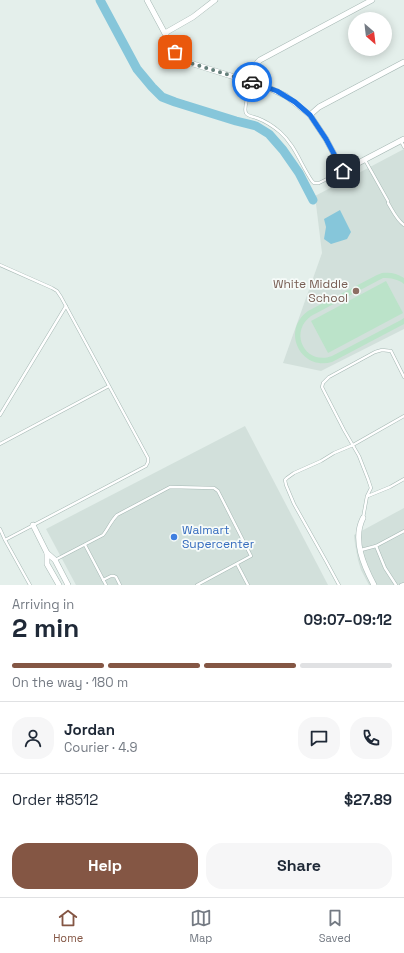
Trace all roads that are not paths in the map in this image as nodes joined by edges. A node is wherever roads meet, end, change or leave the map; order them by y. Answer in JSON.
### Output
{"nodes":[{"id":1,"x":147,"y":0,"type":"edge"},
{"id":2,"x":215,"y":0,"type":"edge"},
{"id":3,"x":372,"y":0,"type":"edge"},
{"id":4,"x":165,"y":33,"type":"junction"},
{"id":5,"x":404,"y":62,"type":"edge"},
{"id":6,"x":251,"y":82,"type":"junction"},
{"id":7,"x":310,"y":115,"type":"junction"},
{"id":8,"x":402,"y":140,"type":"edge"},
{"id":9,"x":404,"y":147,"type":"edge"},
{"id":10,"x":365,"y":159,"type":"junction"},
{"id":11,"x":343,"y":171,"type":"junction"},
{"id":12,"x":404,"y":225,"type":"edge"},
{"id":13,"x":0,"y":265,"type":"edge"},
{"id":14,"x":66,"y":306,"type":"junction"},
{"id":15,"x":404,"y":376,"type":"edge"},
{"id":16,"x":109,"y":386,"type":"junction"},
{"id":17,"x":0,"y":415,"type":"edge"},
{"id":18,"x":404,"y":416,"type":"edge"},
{"id":19,"x":0,"y":444,"type":"edge"},
{"id":20,"x":352,"y":444,"type":"junction"},
{"id":21,"x":404,"y":479,"type":"edge"},
{"id":22,"x":367,"y":496,"type":"junction"},
{"id":23,"x":363,"y":518,"type":"joint"},
{"id":24,"x":32,"y":525,"type":"junction"},
{"id":25,"x":0,"y":529,"type":"edge"},
{"id":26,"x":404,"y":531,"type":"edge"},
{"id":27,"x":5,"y":540,"type":"junction"},
{"id":28,"x":85,"y":544,"type":"junction"},
{"id":29,"x":376,"y":546,"type":"junction"},
{"id":30,"x":361,"y":550,"type":"junction"},
{"id":31,"x":47,"y":552,"type":"junction"},
{"id":32,"x":55,"y":560,"type":"junction"},
{"id":33,"x":47,"y":564,"type":"junction"},
{"id":34,"x":237,"y":564,"type":"junction"},
{"id":35,"x":103,"y":580,"type":"junction"},
{"id":36,"x":404,"y":584,"type":"edge"},
{"id":37,"x":30,"y":585,"type":"edge"},
{"id":38,"x":59,"y":585,"type":"edge"},
{"id":39,"x":68,"y":585,"type":"edge"},
{"id":40,"x":106,"y":585,"type":"edge"},
{"id":41,"x":120,"y":585,"type":"edge"},
{"id":42,"x":197,"y":585,"type":"edge"},
{"id":43,"x":248,"y":585,"type":"edge"},
{"id":44,"x":339,"y":585,"type":"edge"},
{"id":45,"x":374,"y":585,"type":"edge"},
{"id":46,"x":396,"y":585,"type":"edge"},
{"id":47,"x":401,"y":585,"type":"edge"}],
"edges":[{"from":1,"to":4,"type":"street"},
{"from":2,"to":4,"type":"street"},
{"from":3,"to":6,"type":"street"},
{"from":4,"to":6,"type":"street"},
{"from":5,"to":7,"type":"street"},
{"from":6,"to":7,"type":"street"},
{"from":6,"to":11,"type":"lane"},
{"from":7,"to":11,"type":"street"},
{"from":8,"to":9,"type":"lane"},
{"from":8,"to":10,"type":"street"},
{"from":10,"to":11,"type":"street"},
{"from":10,"to":12,"type":"lane"},
{"from":13,"to":14,"type":"lane"},
{"from":14,"to":16,"type":"lane"},
{"from":14,"to":17,"type":"lane"},
{"from":15,"to":20,"type":"lane"},
{"from":16,"to":19,"type":"lane"},
{"from":16,"to":24,"type":"lane"},
{"from":18,"to":20,"type":"lane"},
{"from":20,"to":22,"type":"lane"},
{"from":20,"to":44,"type":"lane"},
{"from":21,"to":22,"type":"lane"},
{"from":22,"to":23,"type":"lane"},
{"from":23,"to":30,"type":"street"},
{"from":24,"to":27,"type":"lane"},
{"from":24,"to":31,"type":"street"},
{"from":25,"to":27,"type":"lane"},
{"from":26,"to":29,"type":"lane"},
{"from":27,"to":37,"type":"lane"},
{"from":28,"to":32,"type":"lane"},
{"from":28,"to":34,"type":"lane"},
{"from":28,"to":35,"type":"lane"},
{"from":29,"to":30,"type":"lane"},
{"from":29,"to":46,"type":"lane"},
{"from":30,"to":45,"type":"street"},
{"from":31,"to":32,"type":"street"},
{"from":31,"to":33,"type":"street"},
{"from":32,"to":33,"type":"street"},
{"from":32,"to":39,"type":"street"},
{"from":33,"to":38,"type":"street"},
{"from":34,"to":42,"type":"lane"},
{"from":34,"to":43,"type":"lane"},
{"from":35,"to":40,"type":"lane"},
{"from":35,"to":41,"type":"lane"},
{"from":36,"to":47,"type":"lane"}]}
